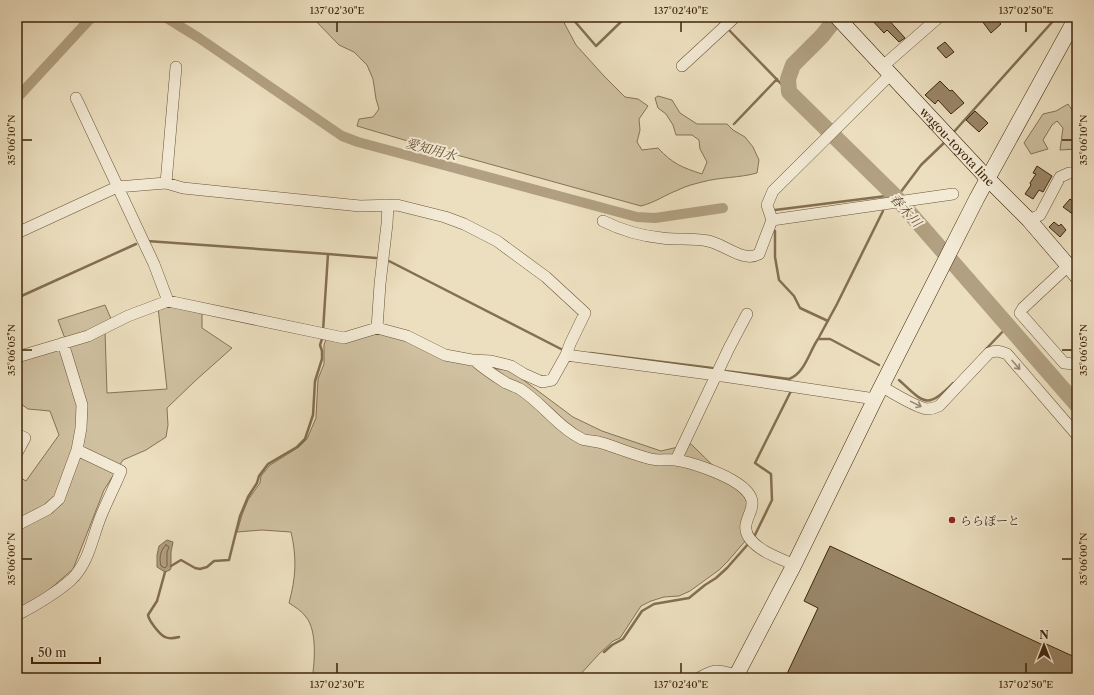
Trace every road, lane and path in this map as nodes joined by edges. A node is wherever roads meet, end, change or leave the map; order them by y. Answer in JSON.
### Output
{"nodes":[{"id":1,"x":939,"y":17,"type":"edge"},
{"id":2,"x":838,"y":18,"type":"edge"},
{"id":3,"x":1073,"y":22,"type":"edge"},
{"id":4,"x":728,"y":24,"type":"edge"},
{"id":5,"x":682,"y":66,"type":"dead end"},
{"id":6,"x":176,"y":67,"type":"dead end"},
{"id":7,"x":887,"y":70,"type":"junction"},
{"id":8,"x":76,"y":98,"type":"dead end"},
{"id":9,"x":1077,"y":173,"type":"edge"},
{"id":10,"x":988,"y":179,"type":"junction"},
{"id":11,"x":166,"y":183,"type":"junction"},
{"id":12,"x":116,"y":187,"type":"junction"},
{"id":13,"x":952,"y":194,"type":"dead end"},
{"id":14,"x":388,"y":206,"type":"junction"},
{"id":15,"x":772,"y":220,"type":"junction"},
{"id":16,"x":1029,"y":220,"type":"junction"},
{"id":17,"x":603,"y":221,"type":"dead end"},
{"id":18,"x":17,"y":233,"type":"edge"},
{"id":19,"x":1073,"y":271,"type":"edge"},
{"id":20,"x":168,"y":300,"type":"junction"},
{"id":21,"x":747,"y":314,"type":"dead end"},
{"id":22,"x":377,"y":328,"type":"junction"},
{"id":23,"x":63,"y":343,"type":"junction"},
{"id":24,"x":566,"y":355,"type":"junction"},
{"id":25,"x":17,"y":357,"type":"edge"},
{"id":26,"x":474,"y":360,"type":"junction"},
{"id":27,"x":1077,"y":361,"type":"edge"},
{"id":28,"x":716,"y":375,"type":"junction"},
{"id":29,"x":878,"y":393,"type":"junction"},
{"id":30,"x":17,"y":434,"type":"edge"},
{"id":31,"x":1077,"y":435,"type":"edge"},
{"id":32,"x":77,"y":450,"type":"junction"},
{"id":33,"x":17,"y":453,"type":"edge"},
{"id":34,"x":676,"y":460,"type":"junction"},
{"id":35,"x":17,"y":525,"type":"edge"},
{"id":36,"x":794,"y":565,"type":"junction"},
{"id":37,"x":17,"y":615,"type":"edge"},
{"id":38,"x":735,"y":677,"type":"edge"},
{"id":39,"x":699,"y":678,"type":"edge"}],
"edges":[{"from":1,"to":7,"type":"street"},
{"from":2,"to":7,"type":"street","name":"wagou-toyota line"},
{"from":3,"to":10,"type":"street"},
{"from":4,"to":5,"type":"street"},
{"from":6,"to":11,"type":"street"},
{"from":7,"to":10,"type":"street","name":"wagou-toyota line"},
{"from":7,"to":15,"type":"street"},
{"from":8,"to":12,"type":"street"},
{"from":9,"to":16,"type":"street"},
{"from":10,"to":16,"type":"street","name":"wagou-toyota line"},
{"from":10,"to":29,"type":"street"},
{"from":11,"to":12,"type":"street"},
{"from":11,"to":14,"type":"street"},
{"from":12,"to":18,"type":"street"},
{"from":12,"to":20,"type":"street"},
{"from":13,"to":15,"type":"street"},
{"from":14,"to":22,"type":"street"},
{"from":14,"to":24,"type":"street"},
{"from":15,"to":17,"type":"street"},
{"from":16,"to":19,"type":"street","name":"wagou-toyota line"},
{"from":19,"to":27,"type":"street"},
{"from":20,"to":22,"type":"street"},
{"from":20,"to":23,"type":"street"},
{"from":21,"to":28,"type":"street"},
{"from":22,"to":26,"type":"street"},
{"from":23,"to":25,"type":"street"},
{"from":23,"to":32,"type":"street"},
{"from":24,"to":26,"type":"street"},
{"from":24,"to":28,"type":"street"},
{"from":26,"to":34,"type":"street"},
{"from":28,"to":29,"type":"street"},
{"from":28,"to":34,"type":"street"},
{"from":29,"to":31,"type":"street","one_way":true},
{"from":29,"to":36,"type":"street"},
{"from":30,"to":33,"type":"street"},
{"from":32,"to":35,"type":"street"},
{"from":32,"to":37,"type":"street"},
{"from":34,"to":36,"type":"street"},
{"from":36,"to":38,"type":"street"},
{"from":38,"to":39,"type":"street"}]}
